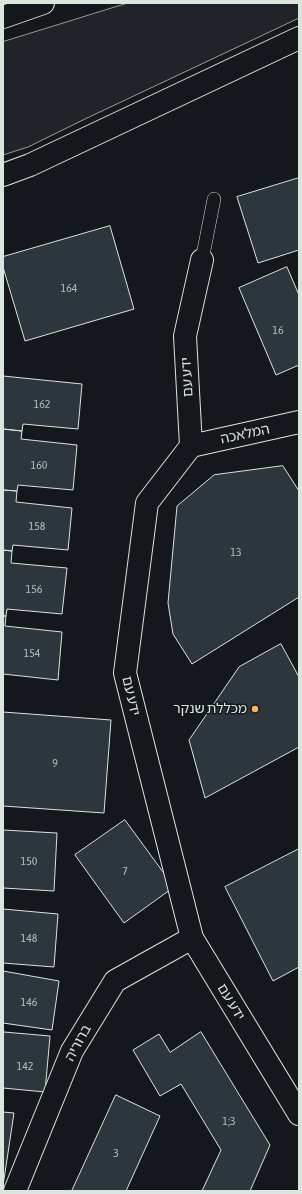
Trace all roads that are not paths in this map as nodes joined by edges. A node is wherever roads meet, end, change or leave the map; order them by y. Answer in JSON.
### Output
{"nodes":[{"id":1,"x":43,"y":3,"type":"edge"},
{"id":2,"x":3,"y":17,"type":"edge"},
{"id":3,"x":299,"y":38,"type":"edge"},
{"id":4,"x":3,"y":175,"type":"edge"},
{"id":5,"x":214,"y":198,"type":"dead end"},
{"id":6,"x":202,"y":260,"type":"joint"},
{"id":7,"x":299,"y":422,"type":"edge"},
{"id":8,"x":191,"y":446,"type":"junction"},
{"id":9,"x":192,"y":938,"type":"junction"},
{"id":10,"x":299,"y":1114,"type":"edge"},
{"id":11,"x":15,"y":1191,"type":"edge"}],
"edges":[{"from":1,"to":2,"type":"main road"},
{"from":3,"to":4,"type":"main road"},
{"from":5,"to":6,"type":"lane"},
{"from":6,"to":8,"type":"main road","name":"ידע עם"},
{"from":7,"to":8,"type":"main road","name":"המלאכה"},
{"from":8,"to":9,"type":"main road","name":"ידע עם"},
{"from":9,"to":10,"type":"main road","name":"ידע עם"},
{"from":9,"to":11,"type":"main road","name":"ברוריה"}]}
